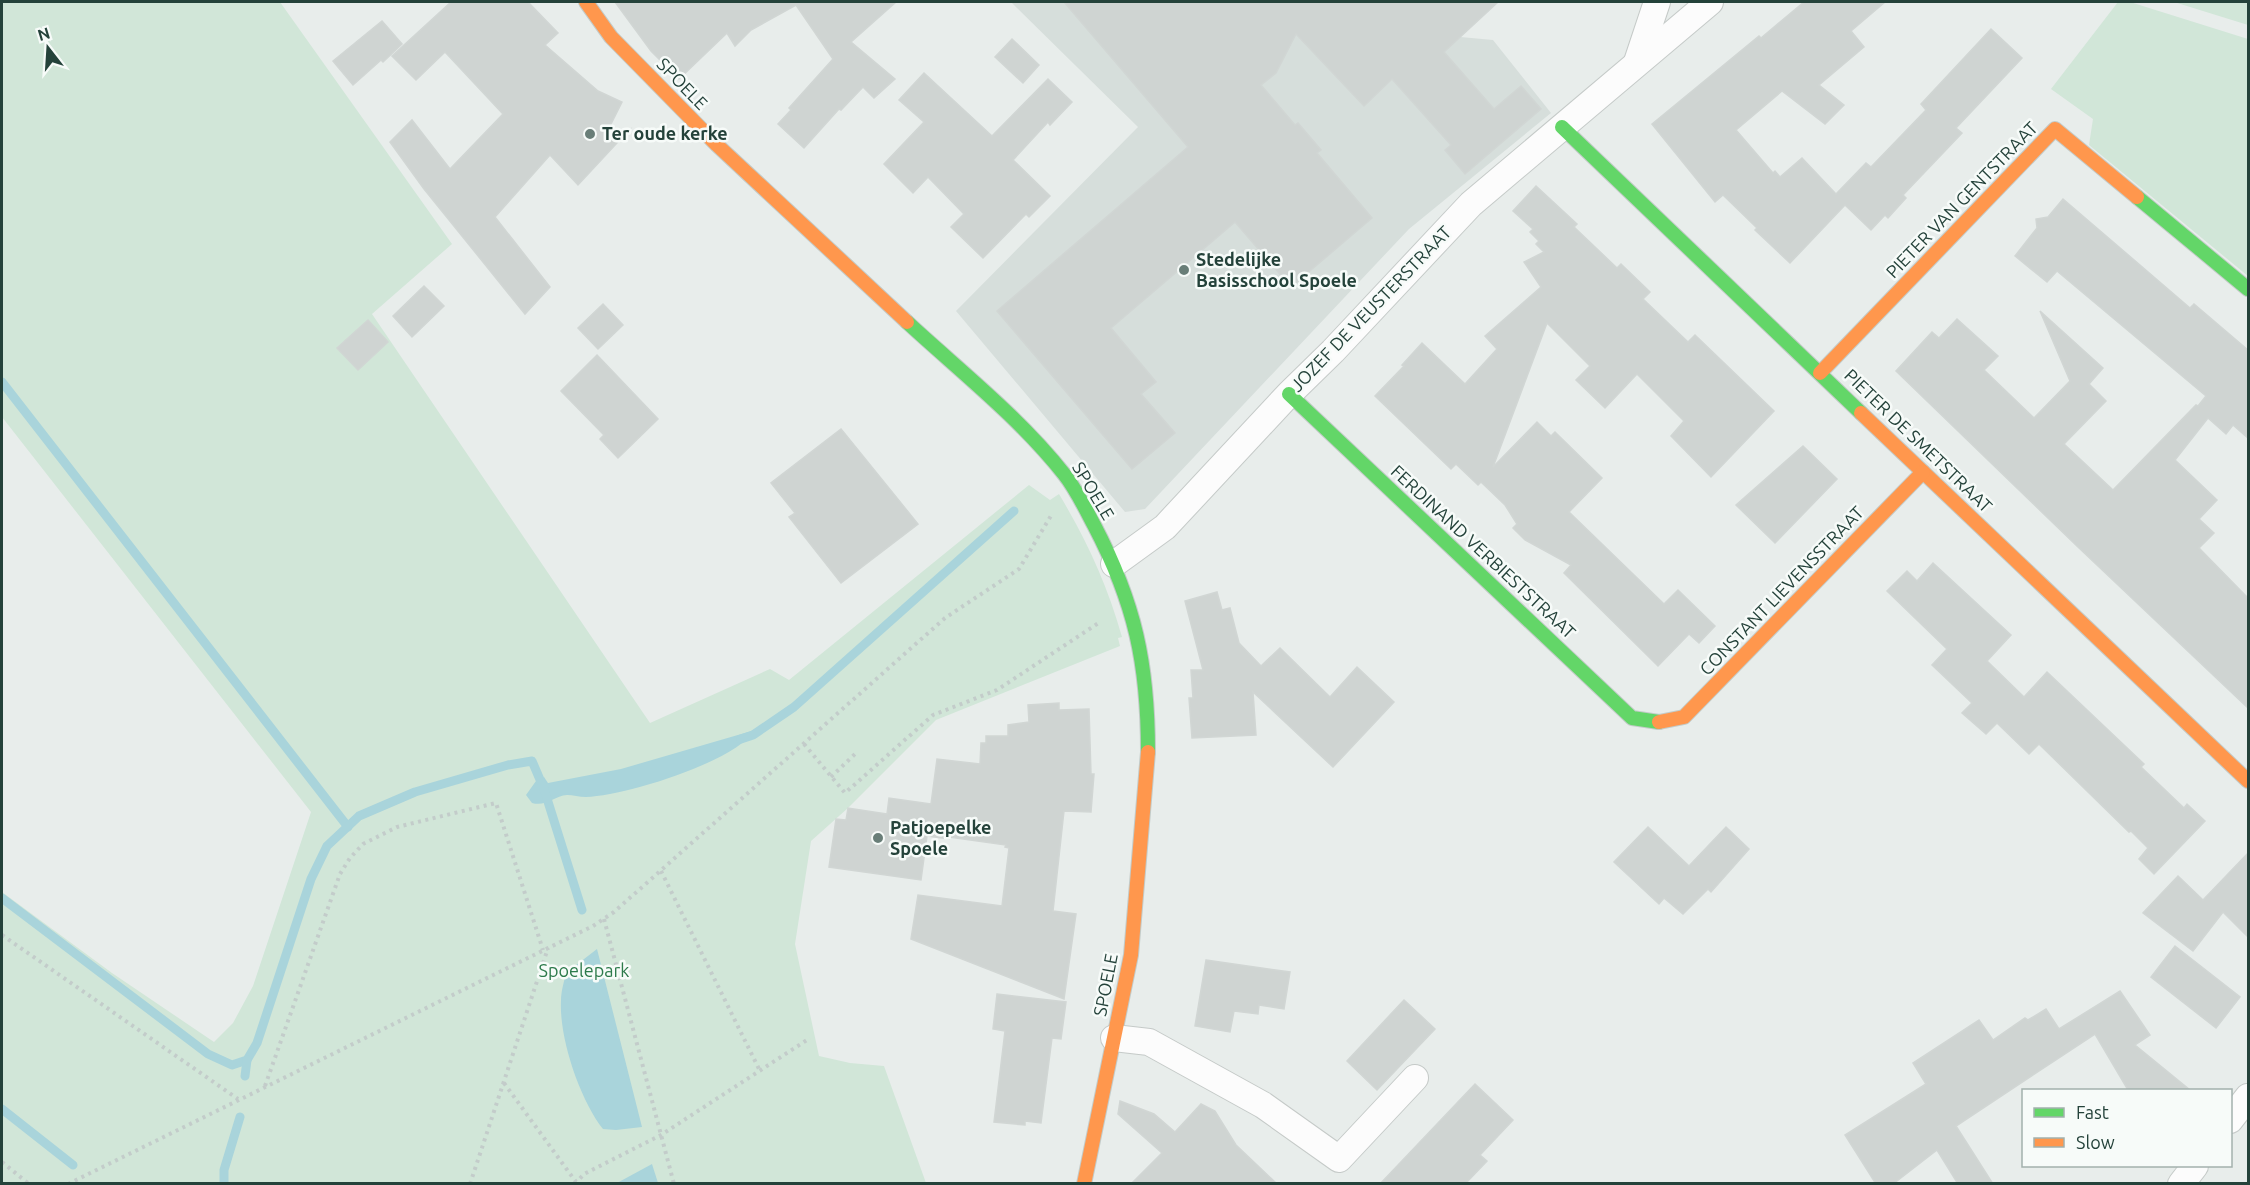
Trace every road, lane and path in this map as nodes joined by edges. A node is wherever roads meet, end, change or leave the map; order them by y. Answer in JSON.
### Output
{"nodes":[{"id":1,"x":586,"y":2,"type":"edge"},
{"id":2,"x":1657,"y":2,"type":"edge"},
{"id":3,"x":1710,"y":2,"type":"edge"},
{"id":4,"x":1637,"y":62,"type":"junction"},
{"id":5,"x":1562,"y":127,"type":"junction"},
{"id":6,"x":2248,"y":289,"type":"edge"},
{"id":7,"x":1820,"y":373,"type":"junction"},
{"id":8,"x":1289,"y":394,"type":"junction"},
{"id":9,"x":1923,"y":472,"type":"junction"},
{"id":10,"x":1077,"y":493,"type":"junction"},
{"id":11,"x":1114,"y":564,"type":"junction"},
{"id":12,"x":1128,"y":603,"type":"junction"},
{"id":13,"x":1658,"y":722,"type":"joint"},
{"id":14,"x":804,"y":744,"type":"junction"},
{"id":15,"x":855,"y":754,"type":"dead end"},
{"id":16,"x":831,"y":777,"type":"junction"},
{"id":17,"x":2248,"y":782,"type":"edge"},
{"id":18,"x":661,"y":871,"type":"junction"},
{"id":19,"x":604,"y":919,"type":"junction"},
{"id":20,"x":2,"y":935,"type":"edge"},
{"id":21,"x":545,"y":949,"type":"junction"},
{"id":22,"x":810,"y":1038,"type":"dead end"},
{"id":23,"x":1114,"y":1038,"type":"junction"},
{"id":24,"x":760,"y":1071,"type":"junction"},
{"id":25,"x":1415,"y":1078,"type":"dead end"},
{"id":26,"x":503,"y":1083,"type":"junction"},
{"id":27,"x":265,"y":1087,"type":"junction"},
{"id":28,"x":2248,"y":1097,"type":"edge"},
{"id":29,"x":238,"y":1099,"type":"junction"},
{"id":30,"x":2232,"y":1117,"type":"edge"},
{"id":31,"x":661,"y":1135,"type":"junction"},
{"id":32,"x":2,"y":1162,"type":"edge"},
{"id":33,"x":2194,"y":1167,"type":"edge"},
{"id":34,"x":576,"y":1183,"type":"edge"},
{"id":35,"x":29,"y":1184,"type":"edge"},
{"id":36,"x":68,"y":1184,"type":"edge"},
{"id":37,"x":470,"y":1184,"type":"edge"},
{"id":38,"x":674,"y":1184,"type":"edge"},
{"id":39,"x":1084,"y":1184,"type":"edge"},
{"id":40,"x":2181,"y":1184,"type":"edge"}],
"edges":[{"from":1,"to":10,"type":"street","name":"SPOELE"},
{"from":2,"to":4,"type":"street"},
{"from":3,"to":4,"type":"street","name":"JOZEF DE VEUSTERSTRAAT"},
{"from":4,"to":5,"type":"street","name":"JOZEF DE VEUSTERSTRAAT"},
{"from":5,"to":7,"type":"street","name":"PIETER DE SMETSTRAAT"},
{"from":5,"to":8,"type":"street","name":"JOZEF DE VEUSTERSTRAAT"},
{"from":6,"to":7,"type":"street","name":"PIETER VAN GENTSTRAAT"},
{"from":7,"to":9,"type":"street","name":"PIETER DE SMETSTRAAT"},
{"from":8,"to":11,"type":"street","name":"JOZEF DE VEUSTERSTRAAT"},
{"from":8,"to":13,"type":"street","name":"FERDINAND VERBIESTSTRAAT"},
{"from":9,"to":13,"type":"street","name":"CONSTANT LIEVENSSTRAAT"},
{"from":9,"to":17,"type":"street","name":"PIETER DE SMETSTRAAT"},
{"from":10,"to":11,"type":"street","name":"SPOELE"},
{"from":10,"to":14,"type":"path"},
{"from":11,"to":12,"type":"street","name":"SPOELE"},
{"from":12,"to":16,"type":"path"},
{"from":12,"to":23,"type":"street","name":"SPOELE"},
{"from":14,"to":16,"type":"path"},
{"from":14,"to":18,"type":"path"},
{"from":15,"to":16,"type":"path"},
{"from":18,"to":19,"type":"path"},
{"from":18,"to":24,"type":"path"},
{"from":19,"to":21,"type":"path"},
{"from":19,"to":31,"type":"path"},
{"from":20,"to":29,"type":"path"},
{"from":21,"to":26,"type":"path"},
{"from":21,"to":27,"type":"path"},
{"from":21,"to":27,"type":"path"},
{"from":22,"to":24,"type":"path"},
{"from":23,"to":25,"type":"street"},
{"from":23,"to":39,"type":"street","name":"SPOELE"},
{"from":24,"to":31,"type":"path"},
{"from":26,"to":34,"type":"path"},
{"from":26,"to":37,"type":"path"},
{"from":27,"to":29,"type":"path"},
{"from":28,"to":30,"type":"street"},
{"from":29,"to":36,"type":"path"},
{"from":31,"to":34,"type":"path"},
{"from":31,"to":38,"type":"path"},
{"from":32,"to":35,"type":"path"},
{"from":33,"to":40,"type":"street"}]}
